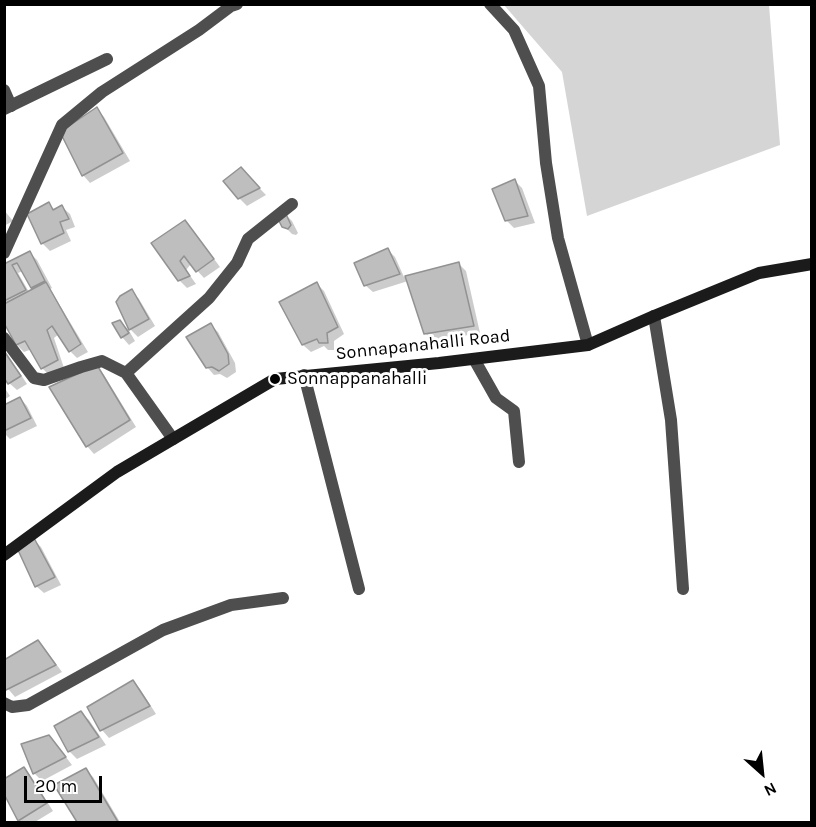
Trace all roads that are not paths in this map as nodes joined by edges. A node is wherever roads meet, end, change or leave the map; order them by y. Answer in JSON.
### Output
{"nodes":[{"id":1,"x":490,"y":4,"type":"edge"},
{"id":2,"x":233,"y":5,"type":"edge"},
{"id":3,"x":107,"y":59,"type":"dead end"},
{"id":4,"x":4,"y":90,"type":"edge"},
{"id":5,"x":8,"y":108,"type":"edge"},
{"id":6,"x":292,"y":204,"type":"dead end"},
{"id":7,"x":4,"y":253,"type":"edge"},
{"id":8,"x":812,"y":264,"type":"edge"},
{"id":9,"x":654,"y":316,"type":"junction"},
{"id":10,"x":4,"y":338,"type":"edge"},
{"id":11,"x":588,"y":345,"type":"junction"},
{"id":12,"x":474,"y":359,"type":"junction"},
{"id":13,"x":126,"y":373,"type":"junction"},
{"id":14,"x":304,"y":375,"type":"junction"},
{"id":15,"x":173,"y":439,"type":"junction"},
{"id":16,"x":519,"y":462,"type":"dead end"},
{"id":17,"x":4,"y":555,"type":"edge"},
{"id":18,"x":359,"y":589,"type":"dead end"},
{"id":19,"x":683,"y":589,"type":"dead end"},
{"id":20,"x":283,"y":598,"type":"dead end"},
{"id":21,"x":4,"y":703,"type":"edge"}],
"edges":[{"from":1,"to":11,"type":"street"},
{"from":2,"to":7,"type":"street"},
{"from":3,"to":5,"type":"street"},
{"from":4,"to":5,"type":"street"},
{"from":6,"to":13,"type":"street"},
{"from":8,"to":9,"type":"street","name":"Sonnapanahalli Road"},
{"from":9,"to":11,"type":"street","name":"Sonnapanahalli Road"},
{"from":9,"to":19,"type":"street"},
{"from":10,"to":13,"type":"street"},
{"from":11,"to":12,"type":"street","name":"Sonnapanahalli Road"},
{"from":12,"to":14,"type":"street","name":"Sonnapanahalli Road"},
{"from":12,"to":16,"type":"street"},
{"from":13,"to":15,"type":"street"},
{"from":14,"to":15,"type":"street","name":"Sonnapanahalli Road"},
{"from":14,"to":18,"type":"street"},
{"from":15,"to":17,"type":"street","name":"Sonnapanahalli Road"},
{"from":20,"to":21,"type":"street"}]}
